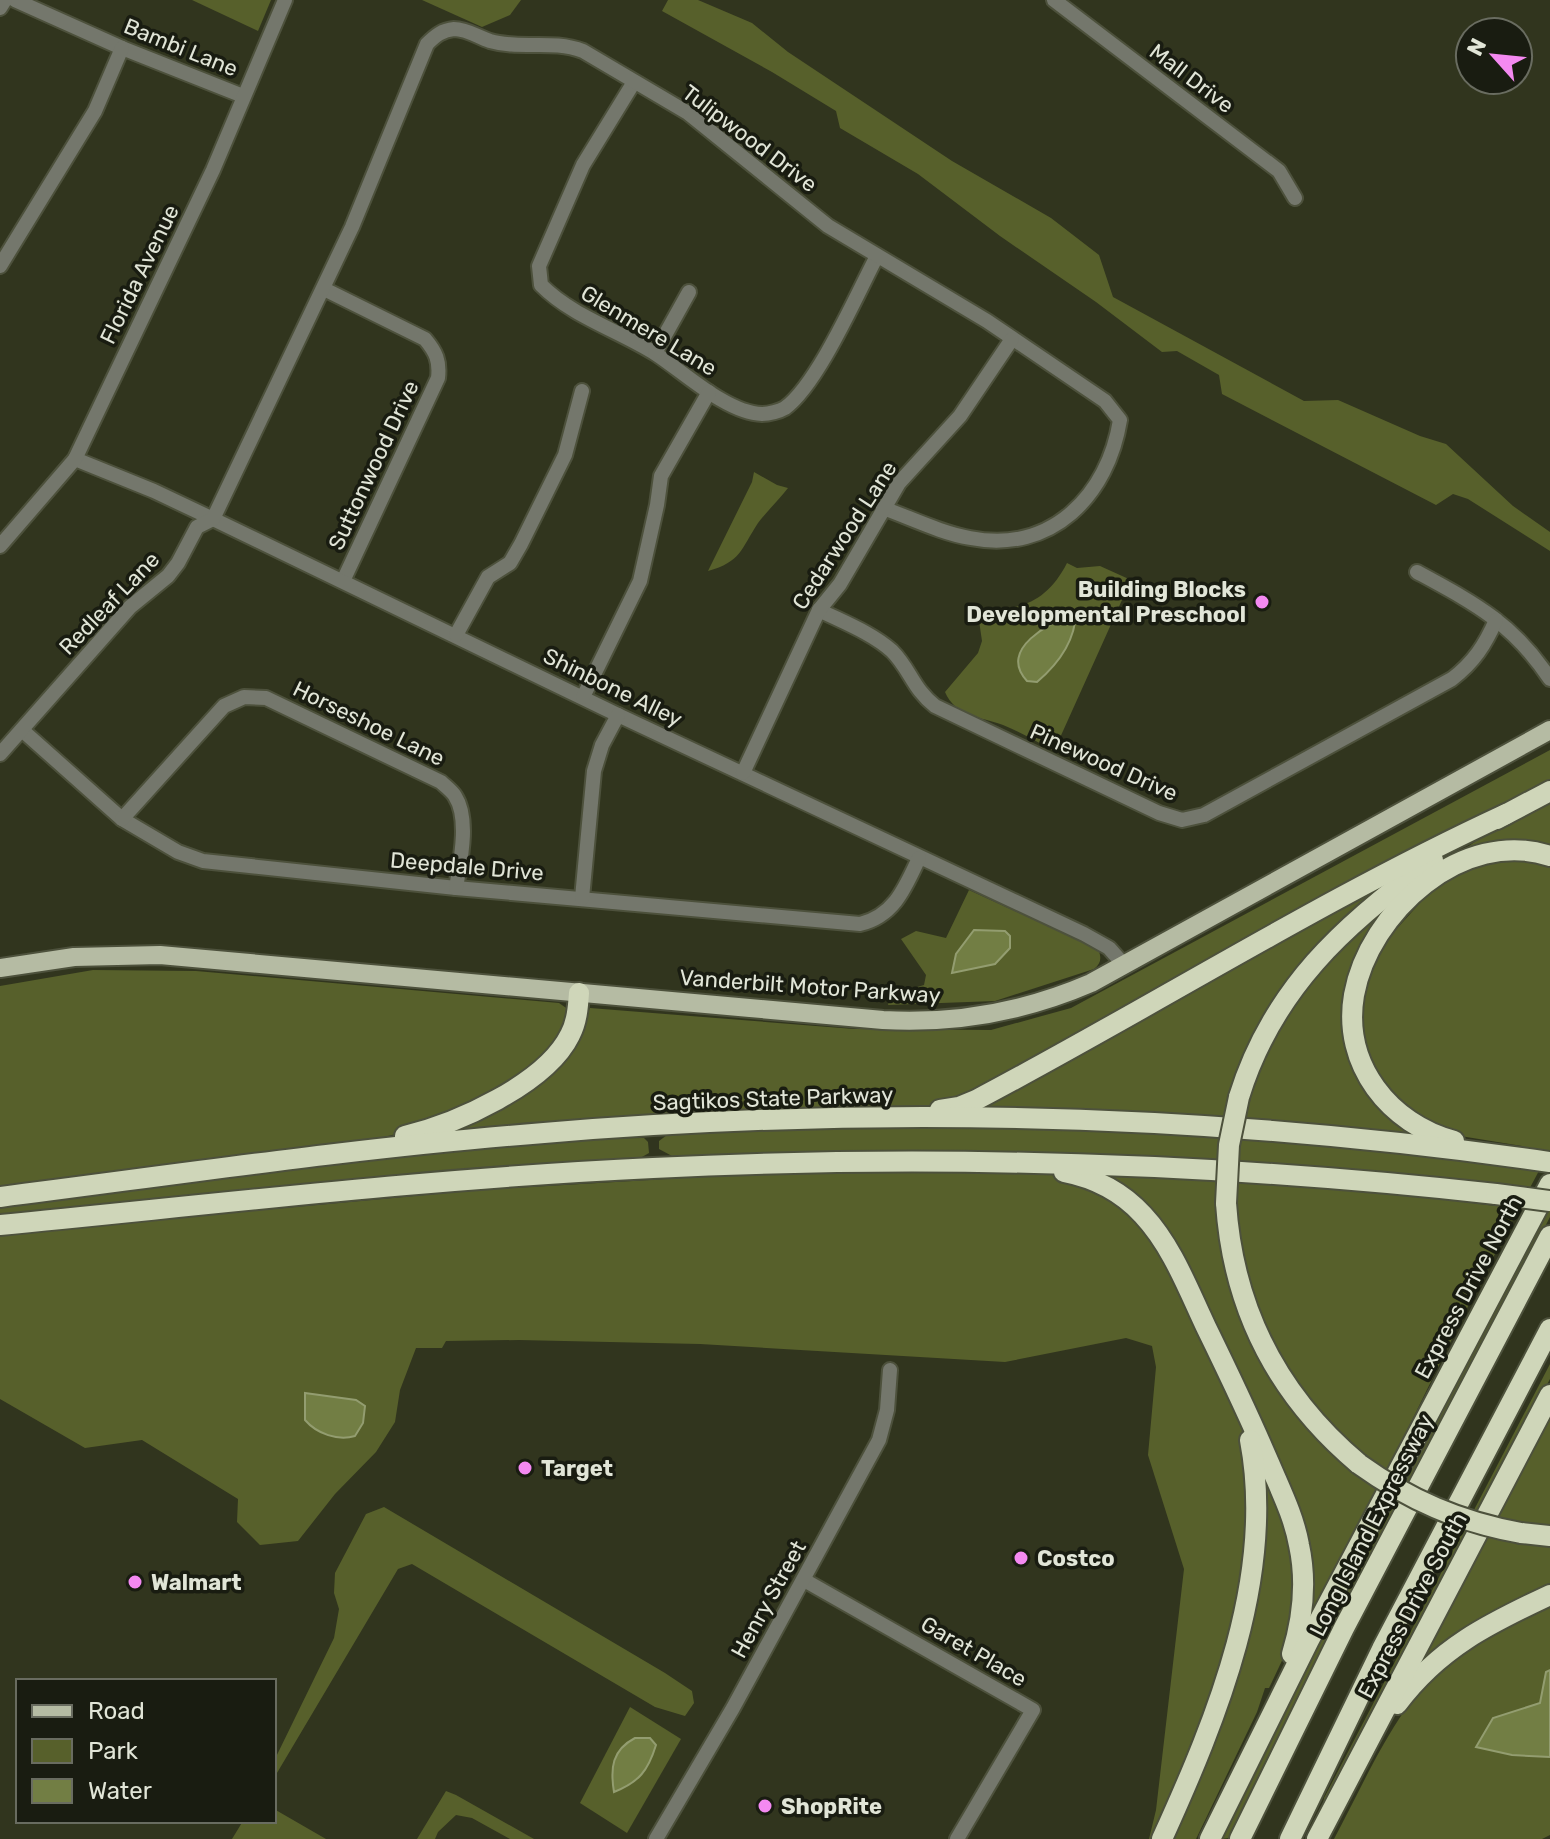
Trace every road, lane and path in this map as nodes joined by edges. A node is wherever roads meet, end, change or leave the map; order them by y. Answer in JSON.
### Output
{"nodes":[{"id":1,"x":5,"y":0,"type":"edge"},
{"id":2,"x":15,"y":0,"type":"edge"},
{"id":3,"x":285,"y":0,"type":"edge"},
{"id":4,"x":1054,"y":0,"type":"edge"},
{"id":5,"x":0,"y":8,"type":"edge"},
{"id":6,"x":122,"y":48,"type":"junction"},
{"id":7,"x":634,"y":82,"type":"junction"},
{"id":8,"x":243,"y":96,"type":"junction"},
{"id":9,"x":1295,"y":198,"type":"dead end"},
{"id":10,"x":877,"y":256,"type":"junction"},
{"id":11,"x":0,"y":266,"type":"edge"},
{"id":12,"x":324,"y":289,"type":"junction"},
{"id":13,"x":689,"y":292,"type":"dead end"},
{"id":14,"x":1012,"y":339,"type":"junction"},
{"id":15,"x":655,"y":353,"type":"junction"},
{"id":16,"x":582,"y":391,"type":"dead end"},
{"id":17,"x":709,"y":392,"type":"junction"},
{"id":18,"x":75,"y":459,"type":"junction"},
{"id":19,"x":883,"y":508,"type":"junction"},
{"id":20,"x":213,"y":519,"type":"junction"},
{"id":21,"x":0,"y":546,"type":"edge"},
{"id":22,"x":1417,"y":572,"type":"dead end"},
{"id":23,"x":343,"y":581,"type":"junction"},
{"id":24,"x":819,"y":610,"type":"junction"},
{"id":25,"x":1496,"y":620,"type":"junction"},
{"id":26,"x":456,"y":635,"type":"junction"},
{"id":27,"x":1550,"y":679,"type":"edge"},
{"id":28,"x":583,"y":697,"type":"junction"},
{"id":29,"x":618,"y":715,"type":"junction"},
{"id":30,"x":22,"y":730,"type":"junction"},
{"id":31,"x":1550,"y":730,"type":"edge"},
{"id":32,"x":0,"y":754,"type":"edge"},
{"id":33,"x":743,"y":773,"type":"junction"},
{"id":34,"x":1550,"y":791,"type":"edge"},
{"id":35,"x":1506,"y":814,"type":"junction"},
{"id":36,"x":122,"y":819,"type":"junction"},
{"id":37,"x":1550,"y":856,"type":"edge"},
{"id":38,"x":919,"y":858,"type":"junction"},
{"id":39,"x":456,"y":888,"type":"junction"},
{"id":40,"x":582,"y":898,"type":"junction"},
{"id":41,"x":1125,"y":966,"type":"junction"},
{"id":42,"x":0,"y":968,"type":"edge"},
{"id":43,"x":579,"y":993,"type":"junction"},
{"id":44,"x":816,"y":1119,"type":"junction"},
{"id":45,"x":1517,"y":1157,"type":"junction"},
{"id":46,"x":1550,"y":1162,"type":"edge"},
{"id":47,"x":1012,"y":1163,"type":"junction"},
{"id":48,"x":260,"y":1165,"type":"junction"},
{"id":49,"x":1550,"y":1184,"type":"edge"},
{"id":50,"x":0,"y":1197,"type":"edge"},
{"id":51,"x":1550,"y":1201,"type":"edge"},
{"id":52,"x":0,"y":1225,"type":"edge"},
{"id":53,"x":1550,"y":1236,"type":"edge"},
{"id":54,"x":1550,"y":1329,"type":"edge"},
{"id":55,"x":890,"y":1370,"type":"dead end"},
{"id":56,"x":1238,"y":1393,"type":"junction"},
{"id":57,"x":1550,"y":1395,"type":"edge"},
{"id":58,"x":1550,"y":1536,"type":"edge"},
{"id":59,"x":804,"y":1580,"type":"junction"},
{"id":60,"x":1550,"y":1597,"type":"edge"},
{"id":61,"x":1260,"y":1736,"type":"junction"},
{"id":62,"x":1348,"y":1777,"type":"junction"},
{"id":63,"x":656,"y":1839,"type":"edge"},
{"id":64,"x":957,"y":1839,"type":"edge"},
{"id":65,"x":1162,"y":1839,"type":"edge"},
{"id":66,"x":1210,"y":1839,"type":"edge"},
{"id":67,"x":1240,"y":1839,"type":"edge"},
{"id":68,"x":1290,"y":1839,"type":"edge"},
{"id":69,"x":1317,"y":1839,"type":"edge"}],
"edges":[{"from":1,"to":5,"type":"street"},
{"from":2,"to":6,"type":"street","name":"Bambi Lane"},
{"from":3,"to":8,"type":"street","name":"Florida Avenue"},
{"from":4,"to":9,"type":"street","name":"Mall Drive"},
{"from":6,"to":8,"type":"street","name":"Bambi Lane"},
{"from":6,"to":11,"type":"street"},
{"from":7,"to":10,"type":"street","name":"Tulipwood Drive"},
{"from":7,"to":12,"type":"street","name":"Tulipwood Drive"},
{"from":7,"to":15,"type":"street","name":"Glenmere Lane"},
{"from":8,"to":18,"type":"street","name":"Florida Avenue"},
{"from":10,"to":14,"type":"street","name":"Tulipwood Drive"},
{"from":10,"to":17,"type":"street","name":"Glenmere Lane"},
{"from":12,"to":20,"type":"street","name":"Tulipwood Drive"},
{"from":12,"to":23,"type":"street","name":"Suttonwood Drive"},
{"from":13,"to":15,"type":"street"},
{"from":14,"to":19,"type":"street","name":"Cedarwood Lane"},
{"from":14,"to":19,"type":"street","name":"Tulipwood Drive"},
{"from":15,"to":17,"type":"street","name":"Glenmere Lane"},
{"from":16,"to":26,"type":"street"},
{"from":17,"to":28,"type":"street"},
{"from":18,"to":20,"type":"street","name":"Shinbone Alley"},
{"from":18,"to":21,"type":"street","name":"Florida Avenue"},
{"from":19,"to":24,"type":"street","name":"Cedarwood Lane"},
{"from":20,"to":23,"type":"street","name":"Shinbone Alley"},
{"from":20,"to":30,"type":"street","name":"Redleaf Lane"},
{"from":22,"to":25,"type":"street"},
{"from":23,"to":26,"type":"street","name":"Shinbone Alley"},
{"from":24,"to":25,"type":"street","name":"Pinewood Drive"},
{"from":24,"to":33,"type":"street","name":"Cedarwood Lane"},
{"from":25,"to":27,"type":"street"},
{"from":26,"to":28,"type":"street","name":"Shinbone Alley"},
{"from":28,"to":29,"type":"street","name":"Shinbone Alley"},
{"from":29,"to":33,"type":"street","name":"Shinbone Alley"},
{"from":29,"to":40,"type":"street"},
{"from":30,"to":32,"type":"street","name":"Redleaf Lane"},
{"from":30,"to":36,"type":"street","name":"Deepdale Drive"},
{"from":31,"to":41,"type":"main road","name":"Vanderbilt Motor Parkway"},
{"from":33,"to":38,"type":"street","name":"Shinbone Alley"},
{"from":34,"to":35,"type":"highway"},
{"from":35,"to":44,"type":"highway"},
{"from":35,"to":58,"type":"highway","bridge":true},
{"from":36,"to":39,"type":"street","name":"Deepdale Drive"},
{"from":36,"to":39,"type":"street","name":"Horseshoe Lane"},
{"from":37,"to":45,"type":"highway"},
{"from":38,"to":40,"type":"street","name":"Deepdale Drive"},
{"from":38,"to":41,"type":"street","name":"Shinbone Alley"},
{"from":39,"to":40,"type":"street","name":"Deepdale Drive"},
{"from":41,"to":43,"type":"main road","name":"Vanderbilt Motor Parkway"},
{"from":42,"to":43,"type":"main road","name":"Vanderbilt Motor Parkway"},
{"from":43,"to":48,"type":"highway"},
{"from":44,"to":45,"type":"highway","name":"Sagtikos State Parkway"},
{"from":44,"to":48,"type":"highway","name":"Sagtikos State Parkway"},
{"from":45,"to":46,"type":"highway","name":"Sagtikos State Parkway"},
{"from":47,"to":51,"type":"highway","bridge":true},
{"from":47,"to":52,"type":"highway"},
{"from":47,"to":56,"type":"highway"},
{"from":48,"to":50,"type":"highway","name":"Sagtikos State Parkway"},
{"from":49,"to":61,"type":"highway","name":"Express Drive North"},
{"from":53,"to":67,"type":"highway","name":"Long Island Expressway"},
{"from":54,"to":68,"type":"highway"},
{"from":55,"to":59,"type":"street","name":"Henry Street"},
{"from":56,"to":61,"type":"highway"},
{"from":56,"to":65,"type":"highway"},
{"from":57,"to":62,"type":"highway","name":"Express Drive South"},
{"from":59,"to":63,"type":"street","name":"Henry Street"},
{"from":59,"to":64,"type":"street","name":"Garet Place"},
{"from":60,"to":62,"type":"highway"},
{"from":61,"to":66,"type":"highway","name":"Express Drive North"},
{"from":62,"to":69,"type":"highway","name":"Express Drive South"}]}
